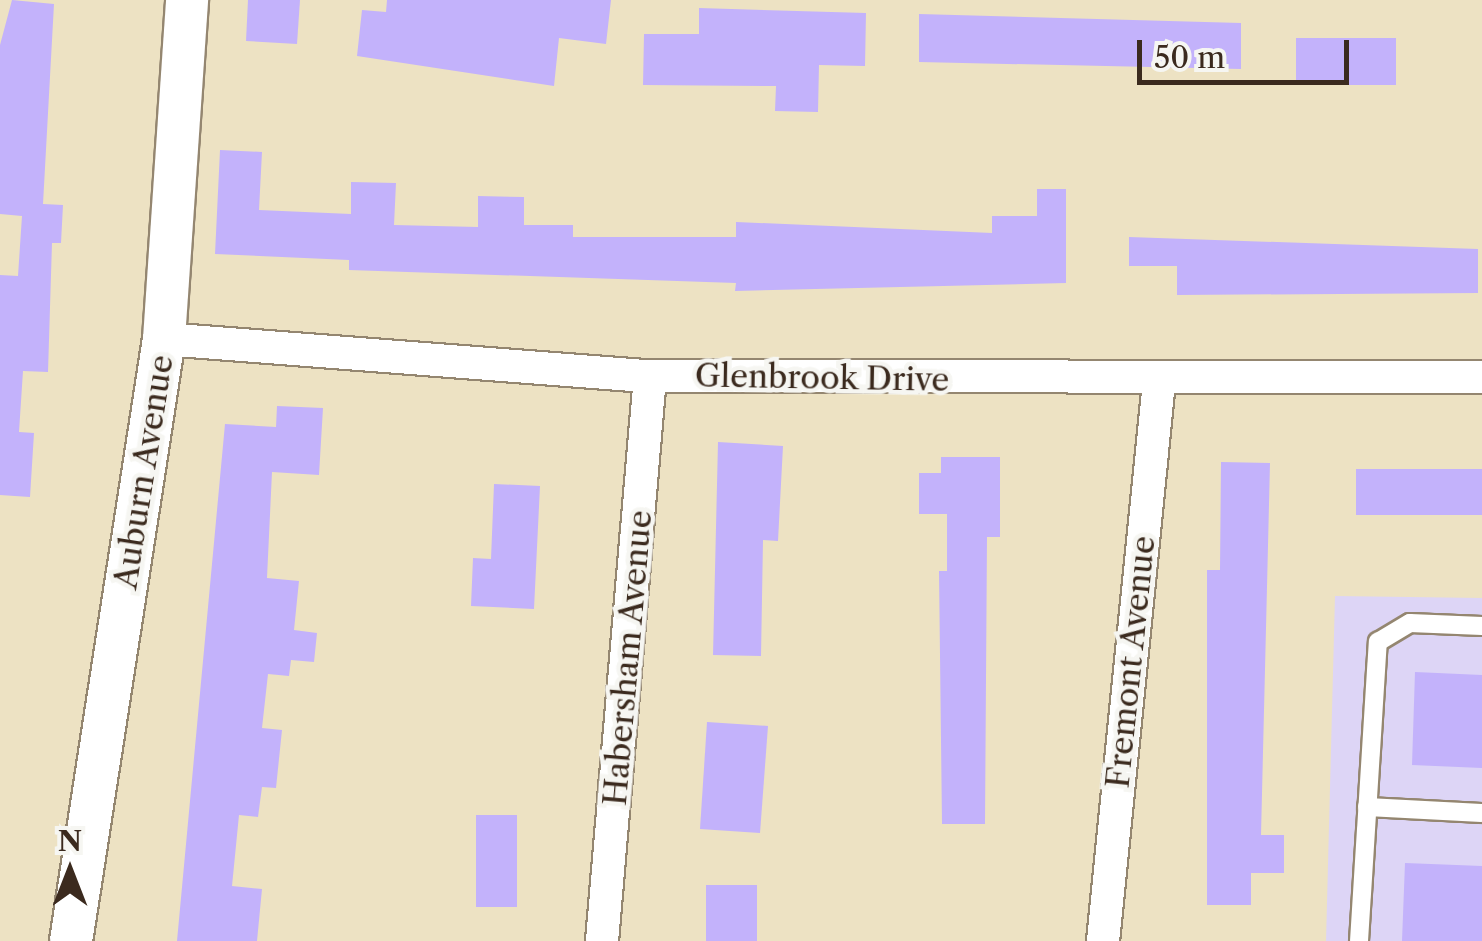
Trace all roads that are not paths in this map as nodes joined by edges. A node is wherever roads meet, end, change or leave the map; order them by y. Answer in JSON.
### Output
{"nodes":[{"id":1,"x":187,"y":0,"type":"edge"},
{"id":2,"x":164,"y":339,"type":"junction"},
{"id":3,"x":650,"y":376,"type":"junction"},
{"id":4,"x":1482,"y":377,"type":"edge"},
{"id":5,"x":1159,"y":382,"type":"junction"},
{"id":6,"x":1482,"y":626,"type":"edge"},
{"id":7,"x":1367,"y":807,"type":"junction"},
{"id":8,"x":1482,"y":813,"type":"edge"},
{"id":9,"x":71,"y":941,"type":"edge"},
{"id":10,"x":602,"y":941,"type":"edge"},
{"id":11,"x":1103,"y":941,"type":"edge"},
{"id":12,"x":1359,"y":941,"type":"edge"}],
"edges":[{"from":1,"to":2,"type":"street","name":"Auburn Avenue"},
{"from":2,"to":3,"type":"street","name":"Glenbrook Drive"},
{"from":2,"to":9,"type":"street","name":"Auburn Avenue"},
{"from":3,"to":5,"type":"street","name":"Glenbrook Drive"},
{"from":3,"to":10,"type":"street","name":"Habersham Avenue"},
{"from":4,"to":5,"type":"street","name":"Glenbrook Drive"},
{"from":5,"to":11,"type":"street","name":"Fremont Avenue"},
{"from":6,"to":7,"type":"lane"},
{"from":7,"to":8,"type":"lane"},
{"from":7,"to":12,"type":"lane"}]}
